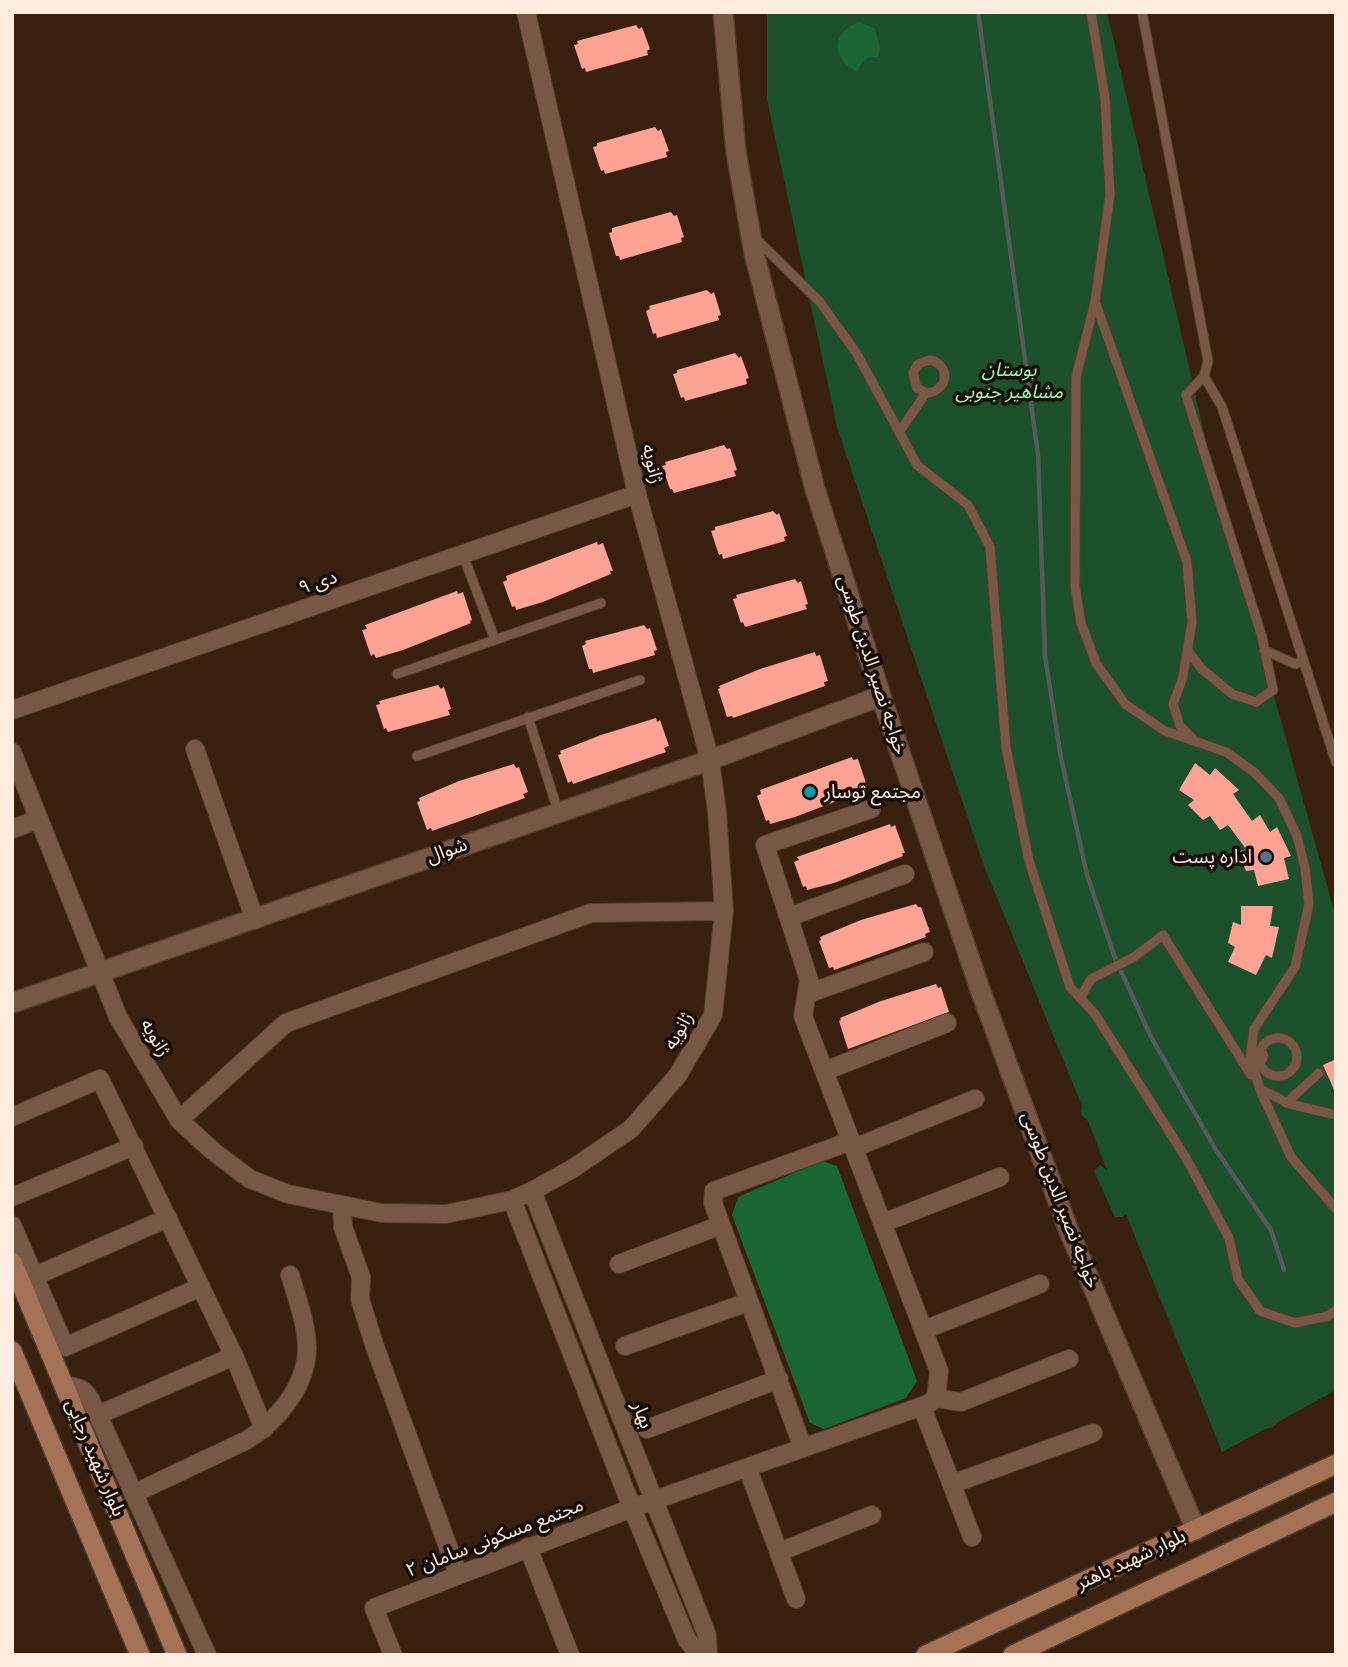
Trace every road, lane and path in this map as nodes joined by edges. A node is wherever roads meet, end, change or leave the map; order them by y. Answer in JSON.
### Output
{"nodes":[{"id":1,"x":526,"y":12,"type":"edge"},
{"id":2,"x":723,"y":12,"type":"edge"},
{"id":3,"x":1091,"y":12,"type":"edge"},
{"id":4,"x":1142,"y":12,"type":"edge"},
{"id":5,"x":750,"y":234,"type":"junction"},
{"id":6,"x":1095,"y":302,"type":"junction"},
{"id":7,"x":1204,"y":376,"type":"junction"},
{"id":8,"x":926,"y":393,"type":"dead end"},
{"id":9,"x":900,"y":431,"type":"junction"},
{"id":10,"x":637,"y":494,"type":"junction"},
{"id":11,"x":463,"y":555,"type":"junction"},
{"id":12,"x":601,"y":603,"type":"dead end"},
{"id":13,"x":495,"y":640,"type":"junction"},
{"id":14,"x":1187,"y":650,"type":"junction"},
{"id":15,"x":1264,"y":650,"type":"junction"},
{"id":16,"x":1303,"y":661,"type":"junction"},
{"id":17,"x":397,"y":674,"type":"dead end"},
{"id":18,"x":640,"y":680,"type":"dead end"},
{"id":19,"x":881,"y":696,"type":"junction"},
{"id":20,"x":12,"y":710,"type":"edge"},
{"id":21,"x":528,"y":716,"type":"junction"},
{"id":22,"x":1195,"y":741,"type":"junction"},
{"id":23,"x":195,"y":749,"type":"dead end"},
{"id":24,"x":12,"y":752,"type":"edge"},
{"id":25,"x":417,"y":755,"type":"dead end"},
{"id":26,"x":710,"y":760,"type":"junction"},
{"id":27,"x":1336,"y":762,"type":"edge"},
{"id":28,"x":871,"y":809,"type":"dead end"},
{"id":29,"x":558,"y":811,"type":"junction"},
{"id":30,"x":40,"y":819,"type":"junction"},
{"id":31,"x":12,"y":829,"type":"edge"},
{"id":32,"x":905,"y":874,"type":"dead end"},
{"id":33,"x":724,"y":911,"type":"junction"},
{"id":34,"x":789,"y":917,"type":"junction"},
{"id":35,"x":255,"y":920,"type":"junction"},
{"id":36,"x":924,"y":952,"type":"dead end"},
{"id":37,"x":100,"y":973,"type":"junction"},
{"id":38,"x":807,"y":994,"type":"junction"},
{"id":39,"x":1080,"y":998,"type":"junction"},
{"id":40,"x":12,"y":1003,"type":"edge"},
{"id":41,"x":947,"y":1023,"type":"dead end"},
{"id":42,"x":1256,"y":1061,"type":"junction"},
{"id":43,"x":825,"y":1071,"type":"junction"},
{"id":44,"x":1320,"y":1073,"type":"dead end"},
{"id":45,"x":1261,"y":1092,"type":"junction"},
{"id":46,"x":975,"y":1099,"type":"dead end"},
{"id":47,"x":1286,"y":1103,"type":"junction"},
{"id":48,"x":1336,"y":1115,"type":"edge"},
{"id":49,"x":12,"y":1117,"type":"edge"},
{"id":50,"x":179,"y":1120,"type":"junction"},
{"id":51,"x":853,"y":1144,"type":"junction"},
{"id":52,"x":134,"y":1146,"type":"junction"},
{"id":53,"x":1000,"y":1177,"type":"dead end"},
{"id":54,"x":532,"y":1191,"type":"junction"},
{"id":55,"x":12,"y":1197,"type":"edge"},
{"id":56,"x":512,"y":1200,"type":"junction"},
{"id":57,"x":342,"y":1205,"type":"junction"},
{"id":58,"x":1336,"y":1209,"type":"edge"},
{"id":59,"x":168,"y":1218,"type":"junction"},
{"id":60,"x":883,"y":1223,"type":"junction"},
{"id":61,"x":12,"y":1225,"type":"edge"},
{"id":62,"x":721,"y":1225,"type":"junction"},
{"id":63,"x":12,"y":1262,"type":"edge"},
{"id":64,"x":619,"y":1264,"type":"dead end"},
{"id":65,"x":290,"y":1275,"type":"dead end"},
{"id":66,"x":35,"y":1276,"type":"junction"},
{"id":67,"x":1040,"y":1284,"type":"dead end"},
{"id":68,"x":201,"y":1287,"type":"junction"},
{"id":69,"x":748,"y":1301,"type":"junction"},
{"id":70,"x":1336,"y":1310,"type":"edge"},
{"id":71,"x":923,"y":1330,"type":"junction"},
{"id":72,"x":625,"y":1346,"type":"dead end"},
{"id":73,"x":12,"y":1351,"type":"edge"},
{"id":74,"x":234,"y":1356,"type":"junction"},
{"id":75,"x":1069,"y":1359,"type":"dead end"},
{"id":76,"x":779,"y":1379,"type":"junction"},
{"id":77,"x":65,"y":1386,"type":"junction"},
{"id":78,"x":929,"y":1402,"type":"junction"},
{"id":79,"x":98,"y":1415,"type":"junction"},
{"id":80,"x":264,"y":1429,"type":"junction"},
{"id":81,"x":647,"y":1429,"type":"dead end"},
{"id":82,"x":1093,"y":1433,"type":"dead end"},
{"id":83,"x":803,"y":1448,"type":"junction"},
{"id":84,"x":1336,"y":1464,"type":"edge"},
{"id":85,"x":748,"y":1469,"type":"junction"},
{"id":86,"x":952,"y":1484,"type":"junction"},
{"id":87,"x":134,"y":1494,"type":"junction"},
{"id":88,"x":1336,"y":1502,"type":"edge"},
{"id":89,"x":653,"y":1503,"type":"junction"},
{"id":90,"x":632,"y":1508,"type":"junction"},
{"id":91,"x":872,"y":1515,"type":"dead end"},
{"id":92,"x":1196,"y":1530,"type":"junction"},
{"id":93,"x":972,"y":1537,"type":"dead end"},
{"id":94,"x":528,"y":1548,"type":"junction"},
{"id":95,"x":779,"y":1552,"type":"junction"},
{"id":96,"x":458,"y":1574,"type":"junction"},
{"id":97,"x":796,"y":1599,"type":"dead end"},
{"id":98,"x":140,"y":1655,"type":"edge"},
{"id":99,"x":177,"y":1655,"type":"edge"},
{"id":100,"x":206,"y":1655,"type":"edge"},
{"id":101,"x":393,"y":1655,"type":"edge"},
{"id":102,"x":570,"y":1655,"type":"edge"},
{"id":103,"x":699,"y":1655,"type":"edge"},
{"id":104,"x":708,"y":1655,"type":"edge"},
{"id":105,"x":926,"y":1655,"type":"edge"},
{"id":106,"x":1013,"y":1655,"type":"edge"}],
"edges":[{"from":1,"to":10,"type":"street","name":"ژانویه"},
{"from":2,"to":5,"type":"street","name":"خواجه نصیر الدین طوسی"},
{"from":3,"to":6,"type":"lane"},
{"from":4,"to":7,"type":"lane"},
{"from":5,"to":9,"type":"lane"},
{"from":5,"to":19,"type":"street","name":"خواجه نصیر الدین طوسی"},
{"from":6,"to":14,"type":"lane"},
{"from":6,"to":22,"type":"lane"},
{"from":7,"to":15,"type":"lane"},
{"from":7,"to":16,"type":"lane"},
{"from":8,"to":9,"type":"lane"},
{"from":9,"to":39,"type":"lane"},
{"from":10,"to":11,"type":"street","name":"۹ دی"},
{"from":10,"to":26,"type":"street","name":"ژانویه"},
{"from":11,"to":13,"type":"lane"},
{"from":11,"to":20,"type":"street","name":"۹ دی"},
{"from":12,"to":13,"type":"lane"},
{"from":13,"to":17,"type":"lane"},
{"from":14,"to":15,"type":"lane"},
{"from":14,"to":22,"type":"lane"},
{"from":15,"to":16,"type":"lane"},
{"from":16,"to":27,"type":"lane"},
{"from":18,"to":21,"type":"lane"},
{"from":19,"to":26,"type":"street","name":"شوال"},
{"from":19,"to":92,"type":"street","name":"خواجه نصیر الدین طوسی"},
{"from":21,"to":25,"type":"lane"},
{"from":21,"to":29,"type":"lane"},
{"from":22,"to":42,"type":"lane"},
{"from":23,"to":35,"type":"street"},
{"from":24,"to":30,"type":"street","name":"ژانویه"},
{"from":26,"to":29,"type":"street","name":"شوال"},
{"from":26,"to":33,"type":"street","name":"ژانویه"},
{"from":28,"to":34,"type":"street"},
{"from":29,"to":35,"type":"street","name":"شوال"},
{"from":30,"to":31,"type":"street"},
{"from":30,"to":37,"type":"street","name":"ژانویه"},
{"from":32,"to":34,"type":"street"},
{"from":33,"to":50,"type":"street"},
{"from":33,"to":54,"type":"street","name":"ژانویه"},
{"from":34,"to":38,"type":"street"},
{"from":35,"to":37,"type":"street","name":"شوال"},
{"from":36,"to":38,"type":"street"},
{"from":37,"to":40,"type":"street","name":"شوال"},
{"from":37,"to":50,"type":"street","name":"ژانویه"},
{"from":38,"to":43,"type":"street"},
{"from":39,"to":45,"type":"lane"},
{"from":39,"to":70,"type":"lane"},
{"from":41,"to":43,"type":"street"},
{"from":42,"to":42,"type":"lane"},
{"from":42,"to":45,"type":"lane"},
{"from":43,"to":51,"type":"street"},
{"from":44,"to":47,"type":"lane"},
{"from":45,"to":47,"type":"lane"},
{"from":45,"to":58,"type":"lane"},
{"from":46,"to":51,"type":"street"},
{"from":47,"to":48,"type":"lane"},
{"from":49,"to":52,"type":"street"},
{"from":50,"to":57,"type":"street","name":"ژانویه"},
{"from":51,"to":60,"type":"street"},
{"from":51,"to":62,"type":"street"},
{"from":52,"to":55,"type":"street"},
{"from":52,"to":59,"type":"street"},
{"from":53,"to":60,"type":"street"},
{"from":54,"to":56,"type":"street","name":"ژانویه"},
{"from":54,"to":89,"type":"street","name":"بهار"},
{"from":56,"to":57,"type":"street","name":"ژانویه"},
{"from":56,"to":90,"type":"street"},
{"from":57,"to":96,"type":"street"},
{"from":59,"to":66,"type":"street"},
{"from":59,"to":68,"type":"street"},
{"from":60,"to":71,"type":"street"},
{"from":61,"to":66,"type":"street"},
{"from":62,"to":64,"type":"street"},
{"from":62,"to":69,"type":"street"},
{"from":63,"to":77,"type":"main road","name":"بلوار شهید رجایی"},
{"from":65,"to":80,"type":"street"},
{"from":66,"to":68,"type":"street"},
{"from":67,"to":71,"type":"street"},
{"from":68,"to":74,"type":"street"},
{"from":69,"to":72,"type":"street"},
{"from":69,"to":76,"type":"street"},
{"from":71,"to":78,"type":"street"},
{"from":73,"to":98,"type":"main road","name":"بلوار شهید رجایی"},
{"from":74,"to":79,"type":"street"},
{"from":74,"to":80,"type":"street"},
{"from":75,"to":78,"type":"street","name":"مجتمع مسکونی سامان ۲"},
{"from":76,"to":81,"type":"street"},
{"from":76,"to":83,"type":"street"},
{"from":77,"to":79,"type":"street"},
{"from":77,"to":99,"type":"main road","name":"بلوار شهید رجایی"},
{"from":78,"to":83,"type":"street","name":"مجتمع مسکونی سامان ۲"},
{"from":78,"to":86,"type":"street"},
{"from":79,"to":87,"type":"street"},
{"from":80,"to":87,"type":"street"},
{"from":82,"to":86,"type":"street"},
{"from":83,"to":85,"type":"street","name":"مجتمع مسکونی سامان ۲"},
{"from":84,"to":92,"type":"main road","name":"بلوار شهید باهنر"},
{"from":85,"to":89,"type":"street","name":"مجتمع مسکونی سامان ۲"},
{"from":85,"to":95,"type":"street"},
{"from":86,"to":93,"type":"street"},
{"from":87,"to":100,"type":"street"},
{"from":88,"to":106,"type":"main road","name":"بلوار شهید باهنر"},
{"from":89,"to":90,"type":"street","name":"مجتمع مسکونی سامان ۲"},
{"from":89,"to":104,"type":"street","name":"بهار"},
{"from":90,"to":94,"type":"street","name":"مجتمع مسکونی سامان ۲"},
{"from":90,"to":103,"type":"street"},
{"from":91,"to":95,"type":"street"},
{"from":92,"to":105,"type":"main road","name":"بلوار شهید باهنر"},
{"from":94,"to":96,"type":"street","name":"مجتمع مسکونی سامان ۲"},
{"from":94,"to":102,"type":"street"},
{"from":95,"to":97,"type":"street"},
{"from":96,"to":101,"type":"street","name":"مجتمع مسکونی سامان ۲"}]}
